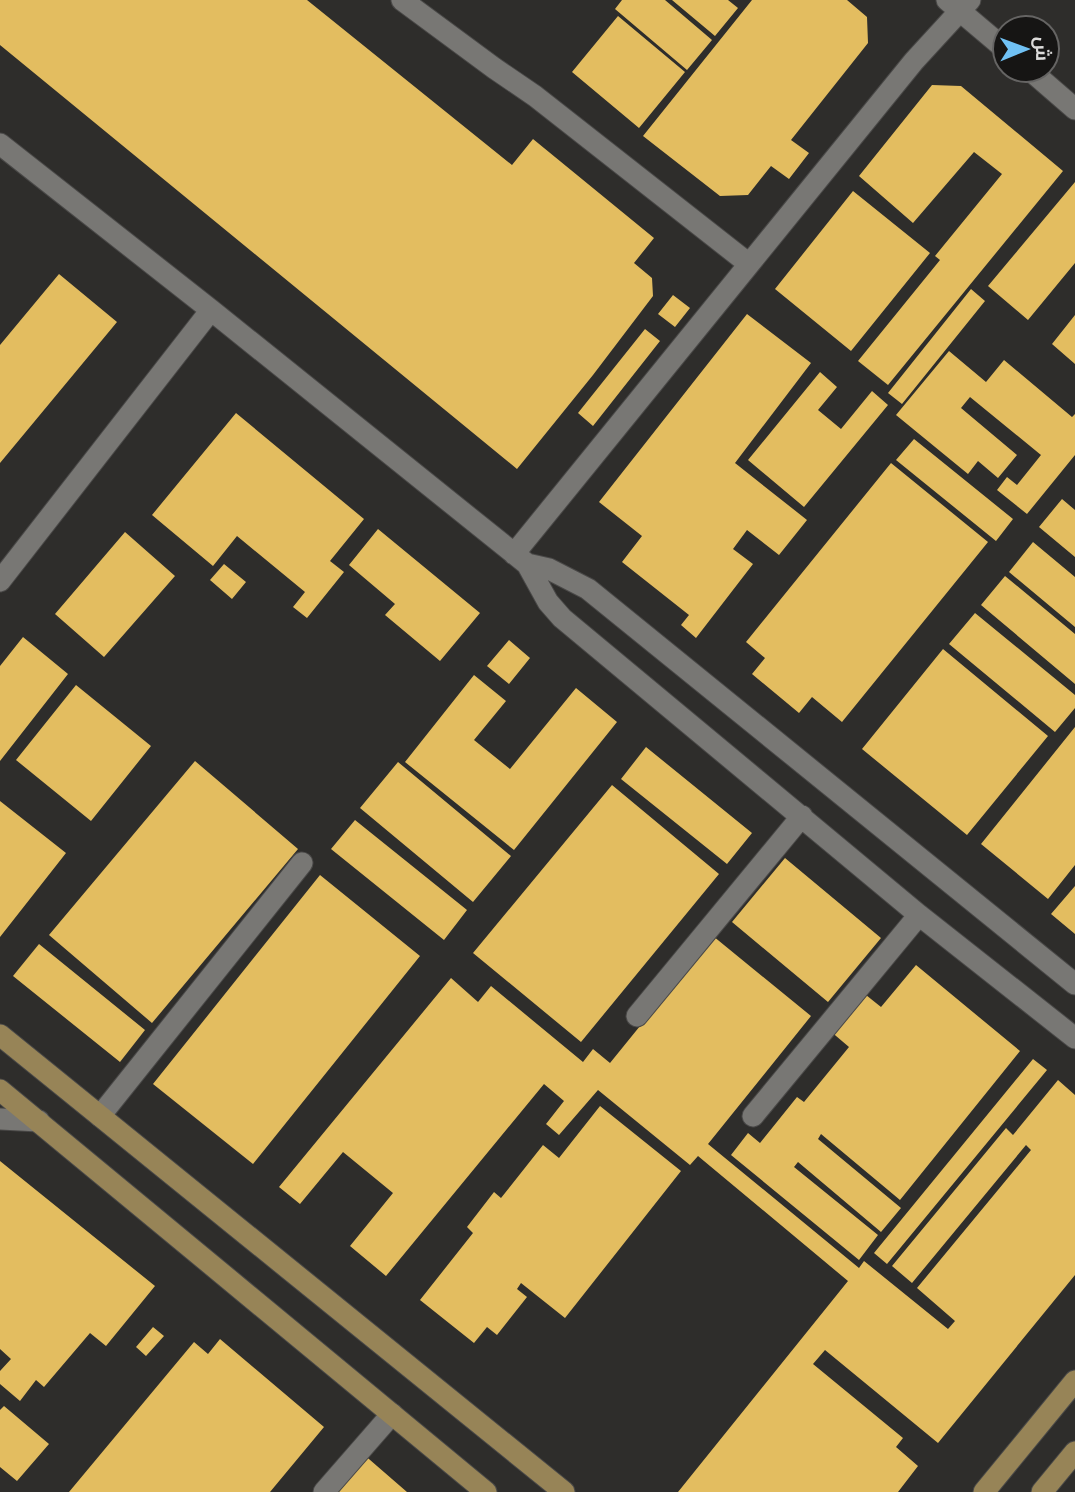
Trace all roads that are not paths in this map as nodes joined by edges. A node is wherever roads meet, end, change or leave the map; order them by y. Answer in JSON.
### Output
{"nodes":[{"id":1,"x":402,"y":0,"type":"edge"},
{"id":2,"x":959,"y":4,"type":"edge"},
{"id":3,"x":991,"y":35,"type":"edge"},
{"id":4,"x":1046,"y":84,"type":"edge"},
{"id":5,"x":1075,"y":109,"type":"edge"},
{"id":6,"x":0,"y":144,"type":"edge"},
{"id":7,"x":749,"y":264,"type":"junction"},
{"id":8,"x":211,"y":310,"type":"junction"},
{"id":9,"x":521,"y":559,"type":"junction"},
{"id":10,"x":2,"y":574,"type":"edge"},
{"id":11,"x":802,"y":816,"type":"junction"},
{"id":12,"x":302,"y":863,"type":"dead end"},
{"id":13,"x":919,"y":915,"type":"junction"},
{"id":14,"x":1075,"y":984,"type":"edge"},
{"id":15,"x":637,"y":1016,"type":"dead end"},
{"id":16,"x":0,"y":1035,"type":"edge"},
{"id":17,"x":1075,"y":1038,"type":"edge"},
{"id":18,"x":0,"y":1090,"type":"edge"},
{"id":19,"x":100,"y":1116,"type":"junction"},
{"id":20,"x":753,"y":1116,"type":"dead end"},
{"id":21,"x":0,"y":1119,"type":"edge"},
{"id":22,"x":39,"y":1121,"type":"junction"},
{"id":23,"x":1075,"y":1381,"type":"edge"},
{"id":24,"x":392,"y":1414,"type":"junction"},
{"id":25,"x":1075,"y":1452,"type":"edge"},
{"id":26,"x":324,"y":1492,"type":"edge"},
{"id":27,"x":486,"y":1492,"type":"edge"},
{"id":28,"x":564,"y":1492,"type":"edge"},
{"id":29,"x":984,"y":1492,"type":"edge"},
{"id":30,"x":1042,"y":1492,"type":"edge"}],
"edges":[{"from":1,"to":7,"type":"street"},
{"from":2,"to":3,"type":"street"},
{"from":2,"to":7,"type":"street"},
{"from":4,"to":5,"type":"street"},
{"from":6,"to":8,"type":"street"},
{"from":7,"to":9,"type":"street"},
{"from":8,"to":9,"type":"street"},
{"from":8,"to":10,"type":"street"},
{"from":9,"to":11,"type":"street"},
{"from":9,"to":14,"type":"street"},
{"from":11,"to":13,"type":"street"},
{"from":11,"to":15,"type":"street"},
{"from":12,"to":19,"type":"street"},
{"from":13,"to":17,"type":"street"},
{"from":13,"to":20,"type":"street"},
{"from":16,"to":19,"type":"main road"},
{"from":18,"to":22,"type":"main road"},
{"from":19,"to":28,"type":"main road"},
{"from":21,"to":22,"type":"street"},
{"from":22,"to":24,"type":"main road"},
{"from":23,"to":29,"type":"main road"},
{"from":24,"to":26,"type":"street"},
{"from":24,"to":27,"type":"main road"},
{"from":25,"to":30,"type":"main road"}]}
